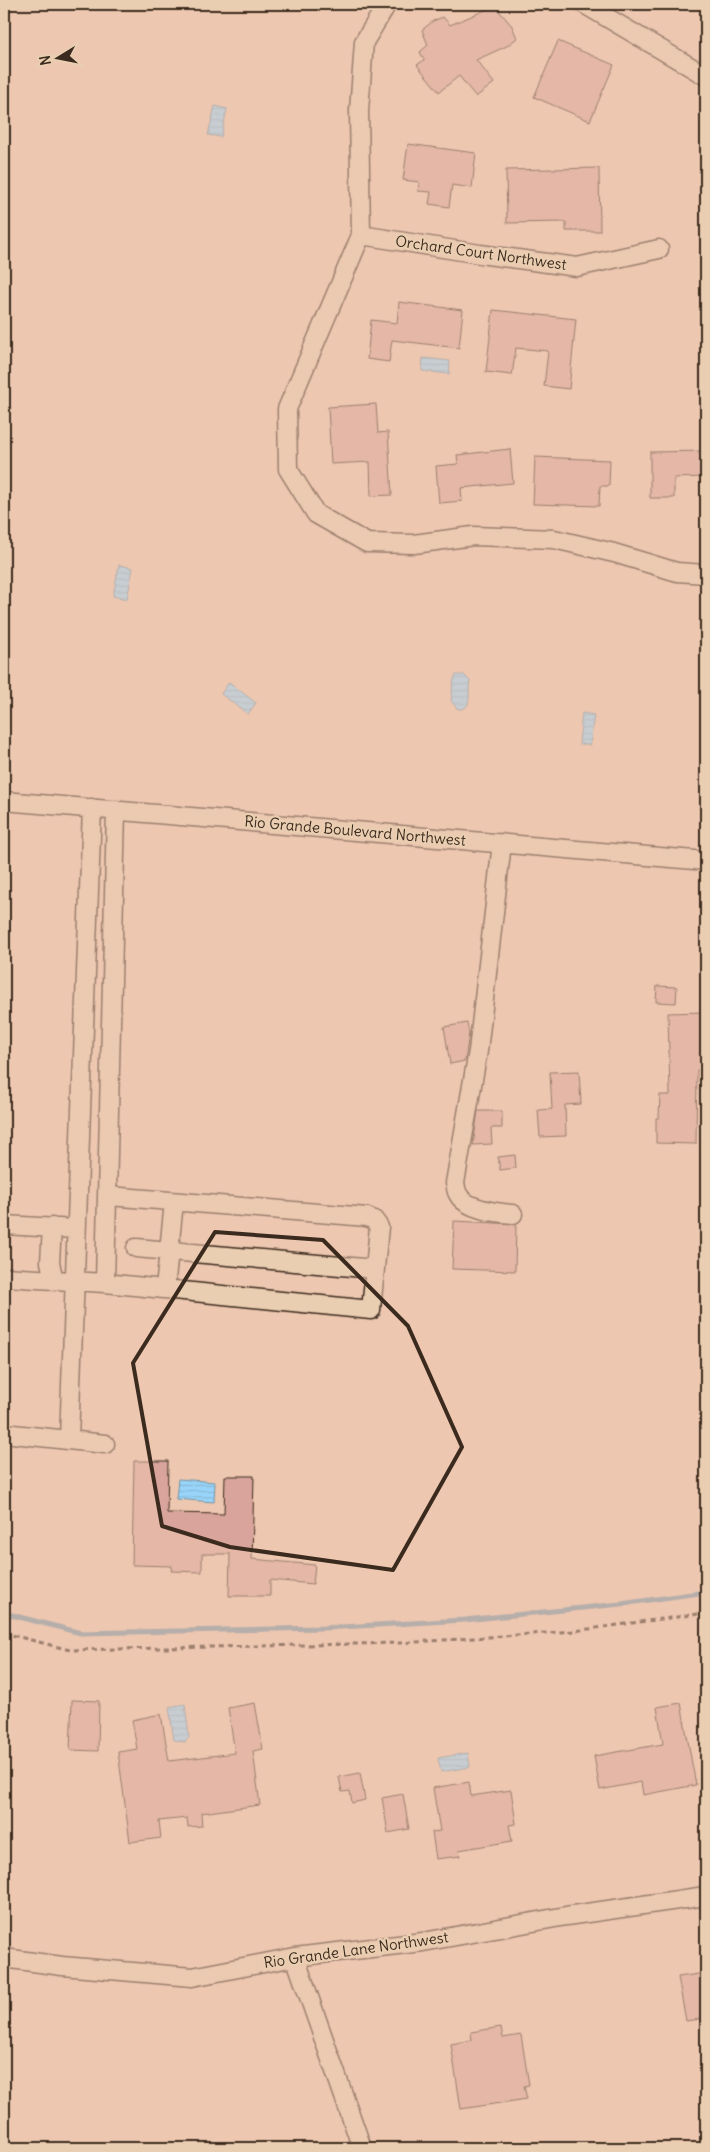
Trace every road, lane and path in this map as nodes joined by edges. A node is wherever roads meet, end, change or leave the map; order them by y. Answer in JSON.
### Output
{"nodes":[{"id":1,"x":387,"y":4,"type":"edge"},
{"id":2,"x":584,"y":4,"type":"edge"},
{"id":3,"x":706,"y":76,"type":"edge"},
{"id":4,"x":362,"y":236,"type":"junction"},
{"id":5,"x":659,"y":249,"type":"dead end"},
{"id":6,"x":706,"y":574,"type":"edge"},
{"id":7,"x":4,"y":801,"type":"edge"},
{"id":8,"x":92,"y":808,"type":"junction"},
{"id":9,"x":116,"y":810,"type":"junction"},
{"id":10,"x":502,"y":843,"type":"junction"},
{"id":11,"x":706,"y":861,"type":"edge"},
{"id":12,"x":109,"y":1196,"type":"junction"},
{"id":13,"x":174,"y":1202,"type":"junction"},
{"id":14,"x":513,"y":1214,"type":"dead end"},
{"id":15,"x":4,"y":1225,"type":"edge"},
{"id":16,"x":52,"y":1227,"type":"junction"},
{"id":17,"x":76,"y":1229,"type":"junction"},
{"id":18,"x":136,"y":1248,"type":"dead end"},
{"id":19,"x":169,"y":1251,"type":"junction"},
{"id":20,"x":376,"y":1269,"type":"junction"},
{"id":21,"x":4,"y":1277,"type":"edge"},
{"id":22,"x":54,"y":1281,"type":"junction"},
{"id":23,"x":75,"y":1282,"type":"junction"},
{"id":24,"x":105,"y":1283,"type":"junction"},
{"id":25,"x":165,"y":1289,"type":"junction"},
{"id":26,"x":4,"y":1433,"type":"edge"},
{"id":27,"x":69,"y":1440,"type":"junction"},
{"id":28,"x":105,"y":1444,"type":"dead end"},
{"id":29,"x":706,"y":1613,"type":"edge"},
{"id":30,"x":4,"y":1633,"type":"edge"},
{"id":31,"x":706,"y":1896,"type":"edge"},
{"id":32,"x":296,"y":1957,"type":"junction"},
{"id":33,"x":4,"y":1958,"type":"edge"},
{"id":34,"x":362,"y":2148,"type":"edge"}],
"edges":[{"from":1,"to":4,"type":"street"},
{"from":2,"to":3,"type":"street"},
{"from":4,"to":5,"type":"street","name":"Orchard Court Northwest"},
{"from":4,"to":6,"type":"street"},
{"from":7,"to":8,"type":"street","name":"Rio Grande Boulevard Northwest"},
{"from":8,"to":9,"type":"street","name":"Rio Grande Boulevard Northwest"},
{"from":8,"to":17,"type":"street"},
{"from":9,"to":10,"type":"street","name":"Rio Grande Boulevard Northwest"},
{"from":9,"to":12,"type":"street"},
{"from":10,"to":11,"type":"street","name":"Rio Grande Boulevard Northwest"},
{"from":10,"to":14,"type":"street"},
{"from":12,"to":13,"type":"street"},
{"from":12,"to":24,"type":"street"},
{"from":13,"to":19,"type":"street"},
{"from":13,"to":20,"type":"street"},
{"from":15,"to":16,"type":"street"},
{"from":16,"to":17,"type":"street"},
{"from":16,"to":22,"type":"street"},
{"from":17,"to":23,"type":"street"},
{"from":18,"to":19,"type":"street"},
{"from":19,"to":20,"type":"street"},
{"from":19,"to":25,"type":"street"},
{"from":20,"to":25,"type":"street"},
{"from":21,"to":22,"type":"street"},
{"from":22,"to":23,"type":"street"},
{"from":23,"to":24,"type":"street"},
{"from":23,"to":27,"type":"street"},
{"from":24,"to":25,"type":"street"},
{"from":26,"to":27,"type":"street"},
{"from":27,"to":28,"type":"street"},
{"from":29,"to":30,"type":"path"},
{"from":31,"to":32,"type":"street","name":"Rio Grande Lane Northwest"},
{"from":32,"to":33,"type":"street","name":"Rio Grande Lane Northwest"},
{"from":32,"to":34,"type":"street"}]}
